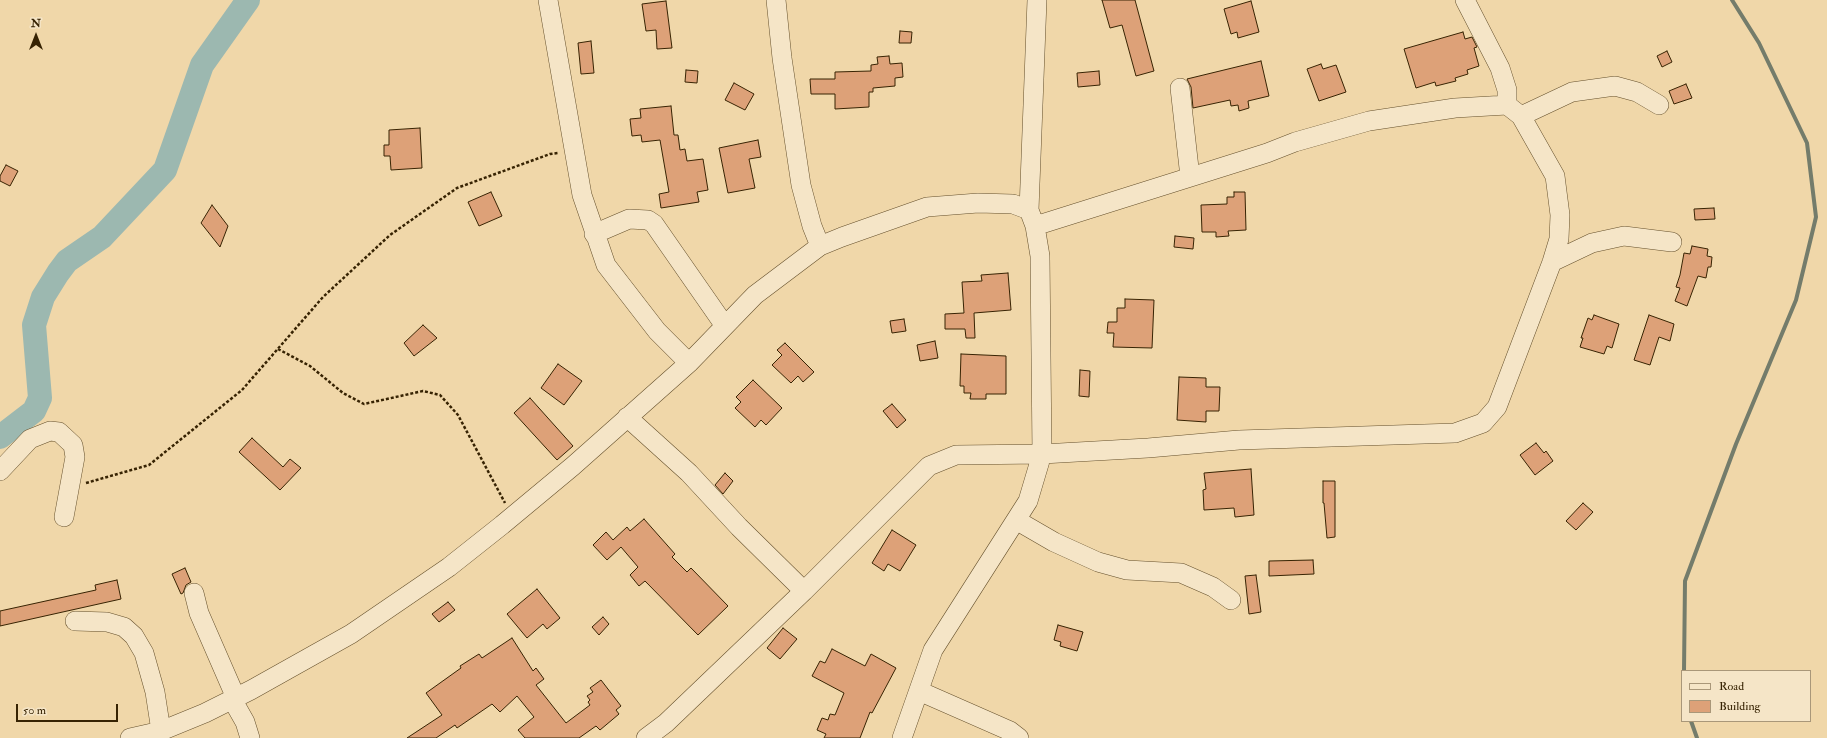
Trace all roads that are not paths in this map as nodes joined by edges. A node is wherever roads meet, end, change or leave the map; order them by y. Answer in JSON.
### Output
{"nodes":[{"id":1,"x":548,"y":0,"type":"edge"},
{"id":2,"x":776,"y":0,"type":"edge"},
{"id":3,"x":1037,"y":0,"type":"edge"},
{"id":4,"x":1465,"y":0,"type":"edge"},
{"id":5,"x":1180,"y":88,"type":"dead end"},
{"id":6,"x":1659,"y":105,"type":"dead end"},
{"id":7,"x":1514,"y":110,"type":"junction"},
{"id":8,"x":1190,"y":177,"type":"junction"},
{"id":9,"x":1032,"y":218,"type":"junction"},
{"id":10,"x":594,"y":234,"type":"junction"},
{"id":11,"x":1672,"y":242,"type":"dead end"},
{"id":12,"x":820,"y":246,"type":"junction"},
{"id":13,"x":1552,"y":262,"type":"junction"},
{"id":14,"x":725,"y":326,"type":"junction"},
{"id":15,"x":689,"y":363,"type":"junction"},
{"id":16,"x":627,"y":417,"type":"junction"},
{"id":17,"x":1042,"y":454,"type":"junction"},
{"id":18,"x":0,"y":471,"type":"edge"},
{"id":19,"x":64,"y":517,"type":"dead end"},
{"id":20,"x":1016,"y":520,"type":"junction"},
{"id":21,"x":804,"y":591,"type":"junction"},
{"id":22,"x":194,"y":593,"type":"dead end"},
{"id":23,"x":1231,"y":600,"type":"dead end"},
{"id":24,"x":75,"y":621,"type":"dead end"},
{"id":25,"x":919,"y":691,"type":"junction"},
{"id":26,"x":234,"y":698,"type":"junction"},
{"id":27,"x":161,"y":731,"type":"junction"},
{"id":28,"x":130,"y":738,"type":"edge"},
{"id":29,"x":250,"y":738,"type":"edge"},
{"id":30,"x":646,"y":738,"type":"edge"},
{"id":31,"x":902,"y":738,"type":"edge"},
{"id":32,"x":1019,"y":738,"type":"edge"}],
"edges":[{"from":1,"to":10,"type":"street"},
{"from":2,"to":12,"type":"street"},
{"from":3,"to":9,"type":"street"},
{"from":4,"to":7,"type":"street"},
{"from":5,"to":8,"type":"street"},
{"from":6,"to":7,"type":"street"},
{"from":7,"to":8,"type":"street"},
{"from":7,"to":13,"type":"street"},
{"from":8,"to":9,"type":"street"},
{"from":9,"to":12,"type":"street"},
{"from":9,"to":17,"type":"street"},
{"from":10,"to":14,"type":"street"},
{"from":10,"to":15,"type":"street"},
{"from":11,"to":13,"type":"street"},
{"from":12,"to":14,"type":"street"},
{"from":13,"to":17,"type":"street"},
{"from":14,"to":15,"type":"street"},
{"from":15,"to":16,"type":"street"},
{"from":16,"to":21,"type":"street"},
{"from":16,"to":26,"type":"street"},
{"from":17,"to":20,"type":"street"},
{"from":17,"to":21,"type":"street"},
{"from":18,"to":19,"type":"street"},
{"from":20,"to":23,"type":"street"},
{"from":20,"to":25,"type":"street"},
{"from":21,"to":30,"type":"street"},
{"from":22,"to":26,"type":"street"},
{"from":24,"to":27,"type":"street"},
{"from":25,"to":31,"type":"street"},
{"from":25,"to":32,"type":"street"},
{"from":26,"to":27,"type":"street"},
{"from":26,"to":29,"type":"street"},
{"from":27,"to":28,"type":"street"}]}
